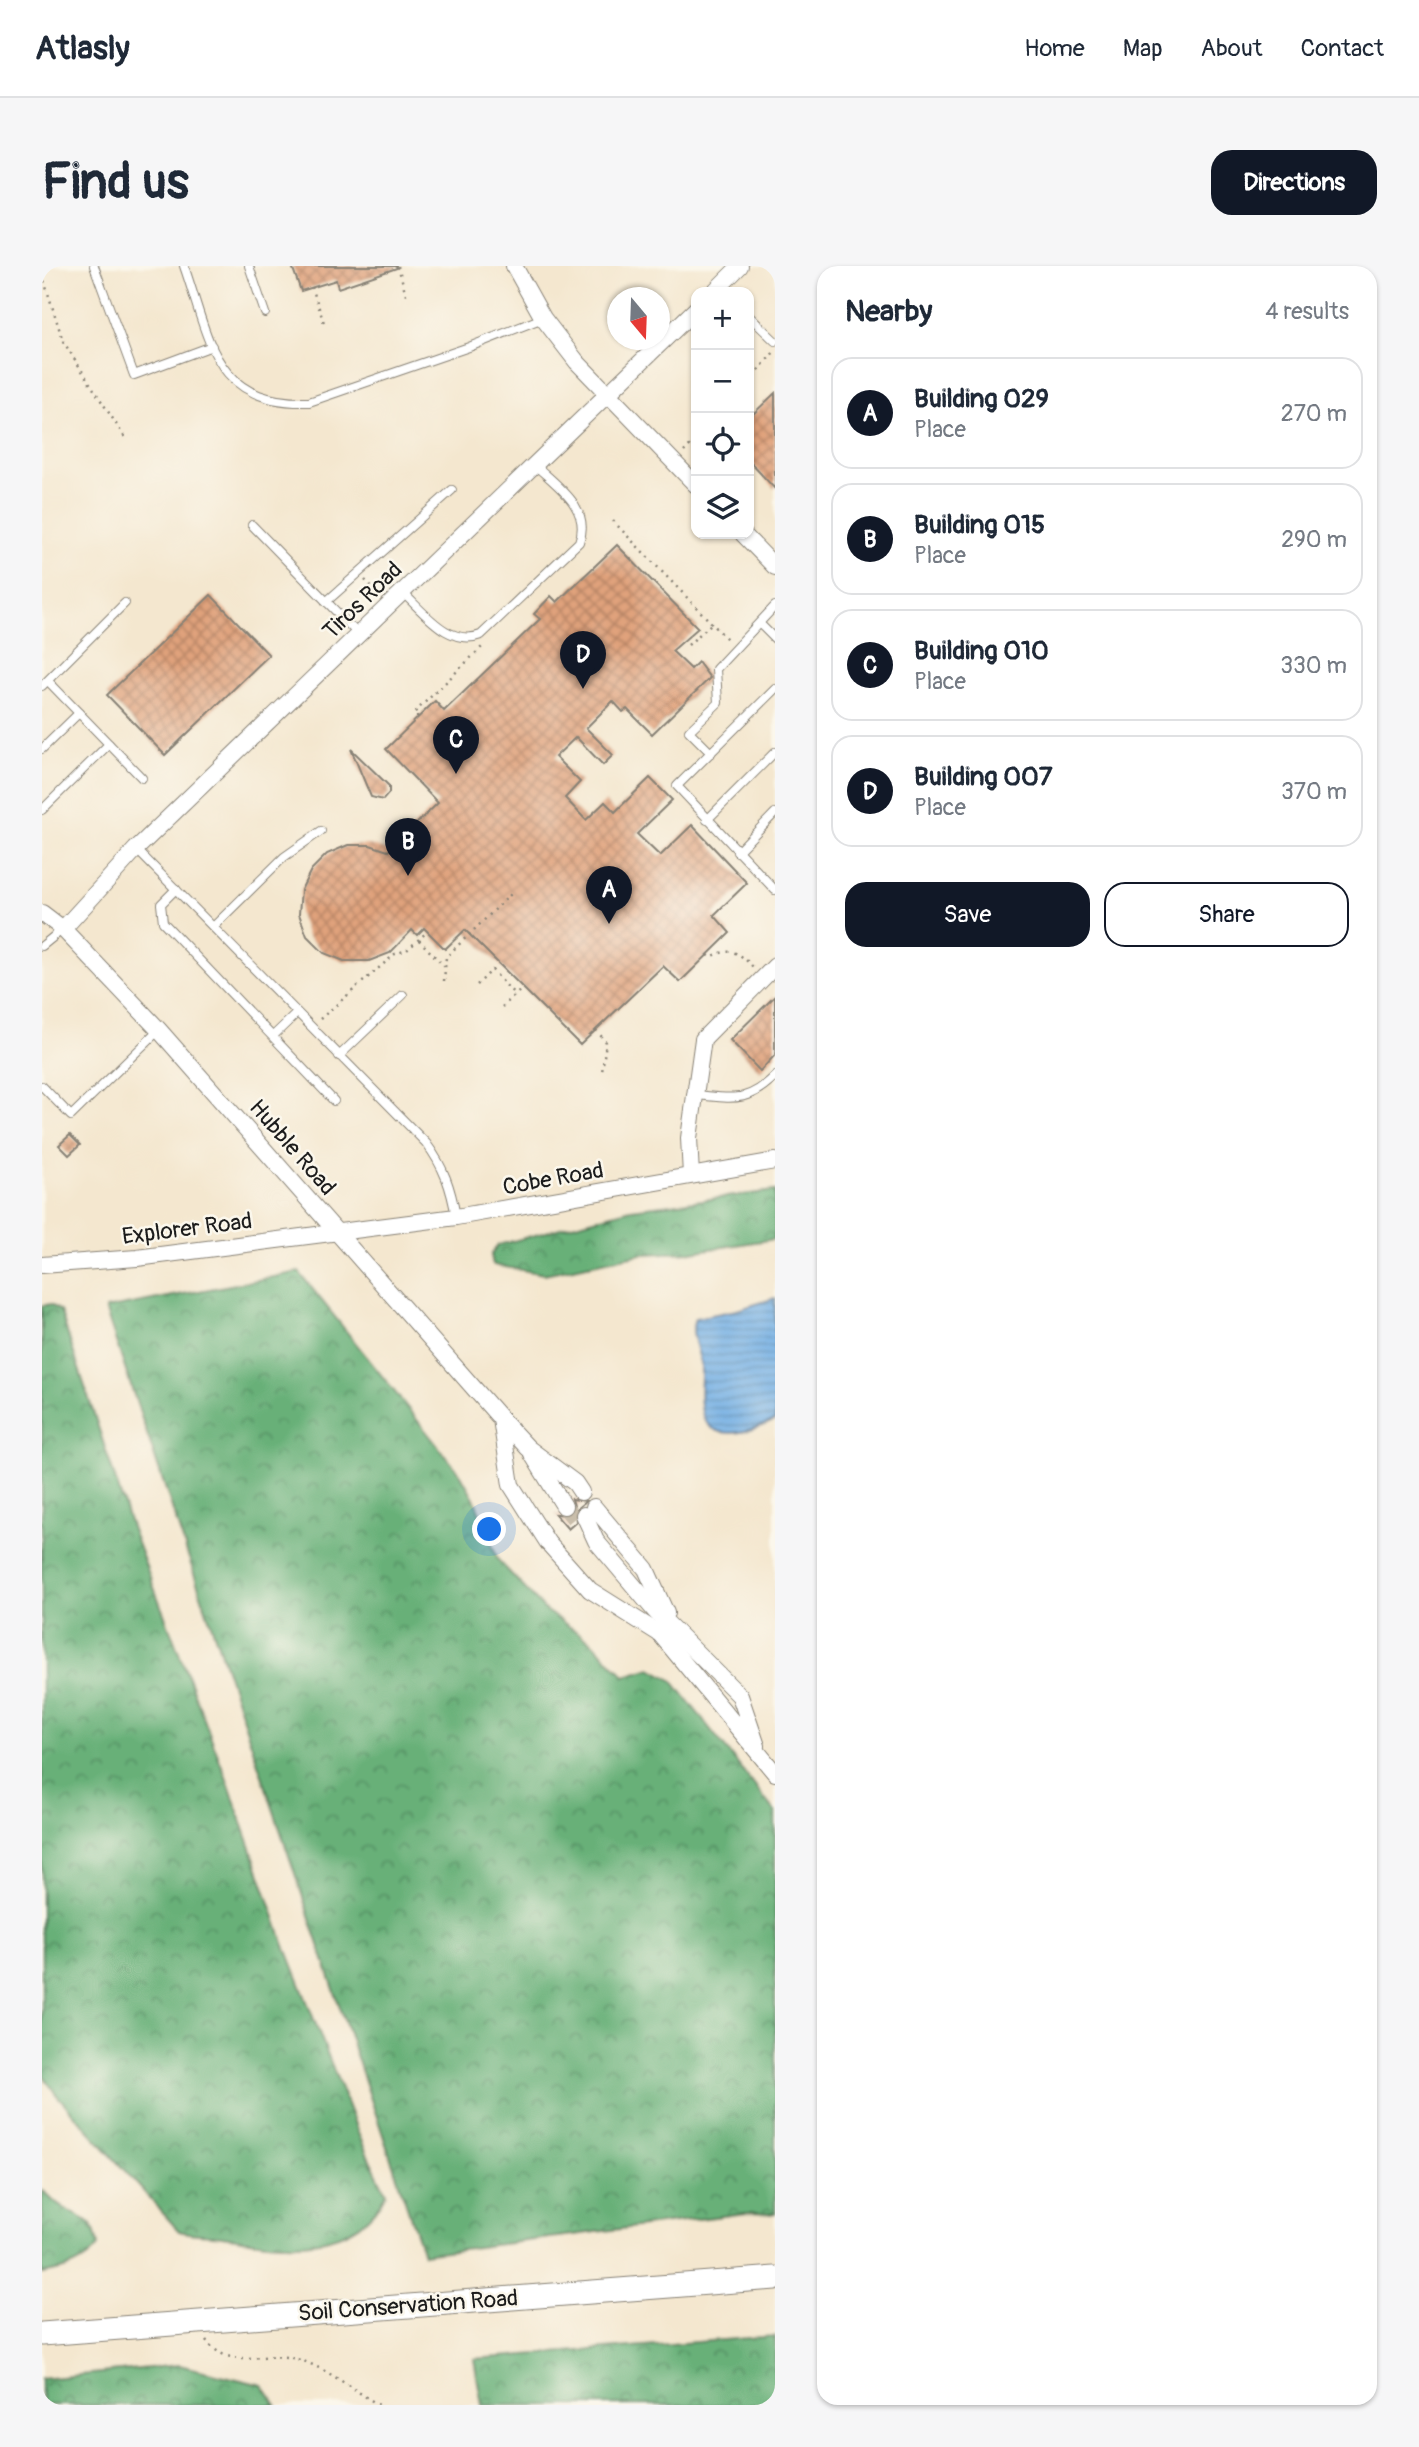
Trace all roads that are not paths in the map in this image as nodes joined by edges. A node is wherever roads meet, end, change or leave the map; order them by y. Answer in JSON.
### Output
{"nodes":[{"id":1,"x":184,"y":266,"type":"edge"},
{"id":2,"x":249,"y":266,"type":"edge"},
{"id":3,"x":514,"y":266,"type":"edge"},
{"id":4,"x":740,"y":266,"type":"edge"},
{"id":5,"x":94,"y":267,"type":"edge"},
{"id":6,"x":722,"y":287,"type":"edge"},
{"id":7,"x":265,"y":313,"type":"dead end"},
{"id":8,"x":691,"y":314,"type":"edge"},
{"id":9,"x":543,"y":318,"type":"junction"},
{"id":10,"x":754,"y":321,"type":"edge"},
{"id":11,"x":775,"y":341,"type":"edge"},
{"id":12,"x":212,"y":346,"type":"junction"},
{"id":13,"x":607,"y":393,"type":"junction"},
{"id":14,"x":534,"y":464,"type":"junction"},
{"id":15,"x":691,"y":480,"type":"edge"},
{"id":16,"x":452,"y":490,"type":"dead end"},
{"id":17,"x":252,"y":526,"type":"dead end"},
{"id":18,"x":748,"y":539,"type":"edge"},
{"id":19,"x":775,"y":567,"type":"edge"},
{"id":20,"x":403,"y":593,"type":"junction"},
{"id":21,"x":326,"y":602,"type":"junction"},
{"id":22,"x":125,"y":603,"type":"dead end"},
{"id":23,"x":775,"y":606,"type":"edge"},
{"id":24,"x":760,"y":624,"type":"junction"},
{"id":25,"x":359,"y":635,"type":"junction"},
{"id":26,"x":775,"y":639,"type":"edge"},
{"id":27,"x":45,"y":684,"type":"edge"},
{"id":28,"x":775,"y":689,"type":"edge"},
{"id":29,"x":79,"y":713,"type":"junction"},
{"id":30,"x":109,"y":744,"type":"junction"},
{"id":31,"x":42,"y":749,"type":"edge"},
{"id":32,"x":775,"y":752,"type":"edge"},
{"id":33,"x":710,"y":753,"type":"junction"},
{"id":34,"x":142,"y":778,"type":"dead end"},
{"id":35,"x":42,"y":810,"type":"edge"},
{"id":36,"x":775,"y":813,"type":"edge"},
{"id":37,"x":707,"y":820,"type":"junction"},
{"id":38,"x":321,"y":831,"type":"dead end"},
{"id":39,"x":136,"y":849,"type":"junction"},
{"id":40,"x":737,"y":852,"type":"junction"},
{"id":41,"x":775,"y":874,"type":"edge"},
{"id":42,"x":767,"y":882,"type":"junction"},
{"id":43,"x":176,"y":889,"type":"junction"},
{"id":44,"x":775,"y":890,"type":"edge"},
{"id":45,"x":42,"y":913,"type":"edge"},
{"id":46,"x":213,"y":927,"type":"junction"},
{"id":47,"x":63,"y":929,"type":"junction"},
{"id":48,"x":42,"y":946,"type":"edge"},
{"id":49,"x":775,"y":966,"type":"edge"},
{"id":50,"x":403,"y":995,"type":"dead end"},
{"id":51,"x":297,"y":1013,"type":"junction"},
{"id":52,"x":159,"y":1030,"type":"junction"},
{"id":53,"x":273,"y":1036,"type":"junction"},
{"id":54,"x":339,"y":1056,"type":"junction"},
{"id":55,"x":775,"y":1076,"type":"edge"},
{"id":56,"x":42,"y":1086,"type":"edge"},
{"id":57,"x":695,"y":1095,"type":"junction"},
{"id":58,"x":334,"y":1101,"type":"dead end"},
{"id":59,"x":775,"y":1161,"type":"edge"},
{"id":60,"x":691,"y":1175,"type":"junction"},
{"id":61,"x":456,"y":1217,"type":"junction"},
{"id":62,"x":338,"y":1232,"type":"junction"},
{"id":63,"x":42,"y":1265,"type":"edge"},
{"id":64,"x":501,"y":1419,"type":"junction"},
{"id":65,"x":528,"y":1448,"type":"junction"},
{"id":66,"x":673,"y":1628,"type":"junction"},
{"id":67,"x":758,"y":1752,"type":"junction"},
{"id":68,"x":775,"y":1773,"type":"edge"},
{"id":69,"x":775,"y":2278,"type":"edge"},
{"id":70,"x":42,"y":2334,"type":"edge"}],
"edges":[{"from":1,"to":12,"type":"lane"},
{"from":2,"to":7,"type":"lane"},
{"from":3,"to":9,"type":"street"},
{"from":4,"to":6,"type":"street"},
{"from":5,"to":12,"type":"lane"},
{"from":8,"to":13,"type":"street","name":"Tiros Road"},
{"from":9,"to":12,"type":"lane"},
{"from":9,"to":13,"type":"street"},
{"from":10,"to":11,"type":"lane"},
{"from":13,"to":14,"type":"street","name":"Tiros Road"},
{"from":13,"to":15,"type":"street"},
{"from":14,"to":20,"type":"street","name":"Tiros Road"},
{"from":14,"to":20,"type":"lane"},
{"from":16,"to":21,"type":"lane"},
{"from":17,"to":21,"type":"lane"},
{"from":18,"to":19,"type":"street"},
{"from":20,"to":25,"type":"street","name":"Tiros Road"},
{"from":21,"to":25,"type":"lane"},
{"from":22,"to":27,"type":"lane"},
{"from":23,"to":24,"type":"lane"},
{"from":24,"to":26,"type":"lane"},
{"from":24,"to":33,"type":"lane"},
{"from":25,"to":39,"type":"street","name":"Tiros Road"},
{"from":27,"to":29,"type":"lane"},
{"from":28,"to":33,"type":"lane"},
{"from":29,"to":30,"type":"lane"},
{"from":29,"to":31,"type":"lane"},
{"from":30,"to":34,"type":"lane"},
{"from":30,"to":35,"type":"lane"},
{"from":32,"to":37,"type":"lane"},
{"from":33,"to":37,"type":"lane"},
{"from":36,"to":40,"type":"lane"},
{"from":37,"to":40,"type":"lane"},
{"from":38,"to":46,"type":"lane"},
{"from":39,"to":43,"type":"lane"},
{"from":39,"to":47,"type":"street","name":"Tiros Road"},
{"from":40,"to":42,"type":"lane"},
{"from":41,"to":42,"type":"lane"},
{"from":42,"to":44,"type":"lane"},
{"from":43,"to":46,"type":"lane"},
{"from":43,"to":53,"type":"lane"},
{"from":45,"to":47,"type":"street","name":"Hubble Road"},
{"from":46,"to":51,"type":"lane"},
{"from":47,"to":48,"type":"lane"},
{"from":47,"to":52,"type":"street","name":"Hubble Road"},
{"from":49,"to":57,"type":"street"},
{"from":50,"to":54,"type":"lane"},
{"from":51,"to":53,"type":"lane"},
{"from":51,"to":54,"type":"lane"},
{"from":52,"to":56,"type":"lane"},
{"from":52,"to":62,"type":"street","name":"Hubble Road"},
{"from":53,"to":58,"type":"lane"},
{"from":54,"to":61,"type":"lane"},
{"from":55,"to":57,"type":"lane"},
{"from":57,"to":60,"type":"street"},
{"from":59,"to":60,"type":"street","name":"Cobe Road"},
{"from":60,"to":61,"type":"street","name":"Cobe Road"},
{"from":61,"to":62,"type":"street","name":"Cobe Road"},
{"from":62,"to":63,"type":"street","name":"Explorer Road"},
{"from":62,"to":64,"type":"street","name":"Hubble Road"},
{"from":64,"to":65,"type":"street","name":"Hubble Road"},
{"from":64,"to":67,"type":"street"},
{"from":65,"to":65,"type":"street","name":"Hubble Road"},
{"from":66,"to":66,"type":"street"},
{"from":66,"to":67,"type":"street"},
{"from":67,"to":68,"type":"street"},
{"from":69,"to":70,"type":"main road","name":"Soil Conservation Road"}]}
